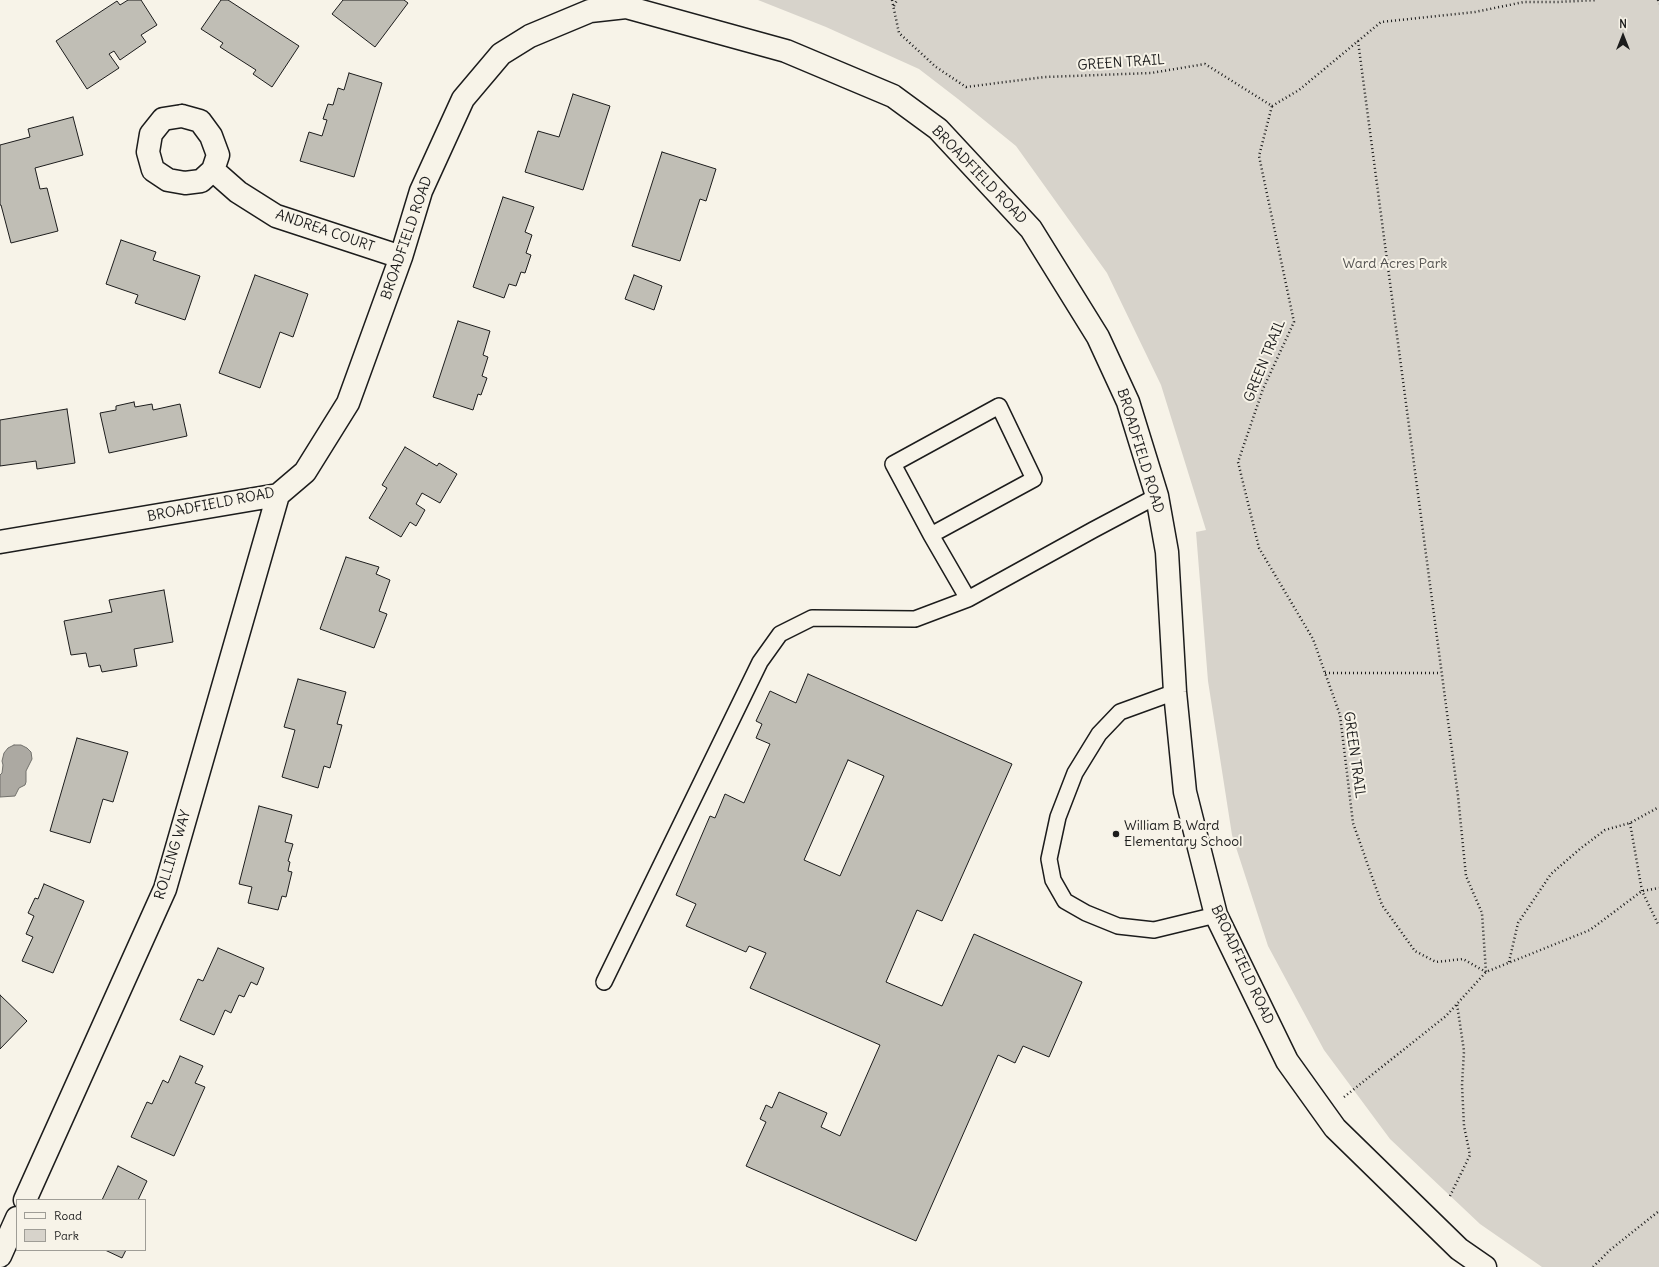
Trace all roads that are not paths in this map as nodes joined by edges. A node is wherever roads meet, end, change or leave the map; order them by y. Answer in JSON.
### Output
{"nodes":[{"id":1,"x":213,"y":170,"type":"dead end"},
{"id":2,"x":401,"y":257,"type":"junction"},
{"id":3,"x":278,"y":494,"type":"junction"},
{"id":4,"x":1157,"y":496,"type":"junction"},
{"id":5,"x":931,"y":535,"type":"junction"},
{"id":6,"x":0,"y":542,"type":"edge"},
{"id":7,"x":968,"y":599,"type":"junction"},
{"id":8,"x":1174,"y":692,"type":"junction"},
{"id":9,"x":1216,"y":915,"type":"junction"},
{"id":10,"x":604,"y":982,"type":"dead end"},
{"id":11,"x":25,"y":1199,"type":"edge"},
{"id":12,"x":16,"y":1220,"type":"edge"},
{"id":13,"x":0,"y":1256,"type":"edge"},
{"id":14,"x":1485,"y":1267,"type":"edge"}],
"edges":[{"from":1,"to":2,"type":"street","name":"ANDREA COURT"},
{"from":2,"to":3,"type":"street","name":"BROADFIELD ROAD"},
{"from":2,"to":4,"type":"street","name":"BROADFIELD ROAD"},
{"from":3,"to":6,"type":"street","name":"BROADFIELD ROAD"},
{"from":3,"to":11,"type":"street","name":"ROLLING WAY"},
{"from":4,"to":7,"type":"lane"},
{"from":4,"to":8,"type":"street","name":"BROADFIELD ROAD"},
{"from":5,"to":5,"type":"lane"},
{"from":5,"to":7,"type":"lane"},
{"from":7,"to":10,"type":"lane"},
{"from":8,"to":9,"type":"street","name":"BROADFIELD ROAD"},
{"from":8,"to":9,"type":"lane"},
{"from":9,"to":14,"type":"street","name":"BROADFIELD ROAD"},
{"from":12,"to":13,"type":"street"}]}
